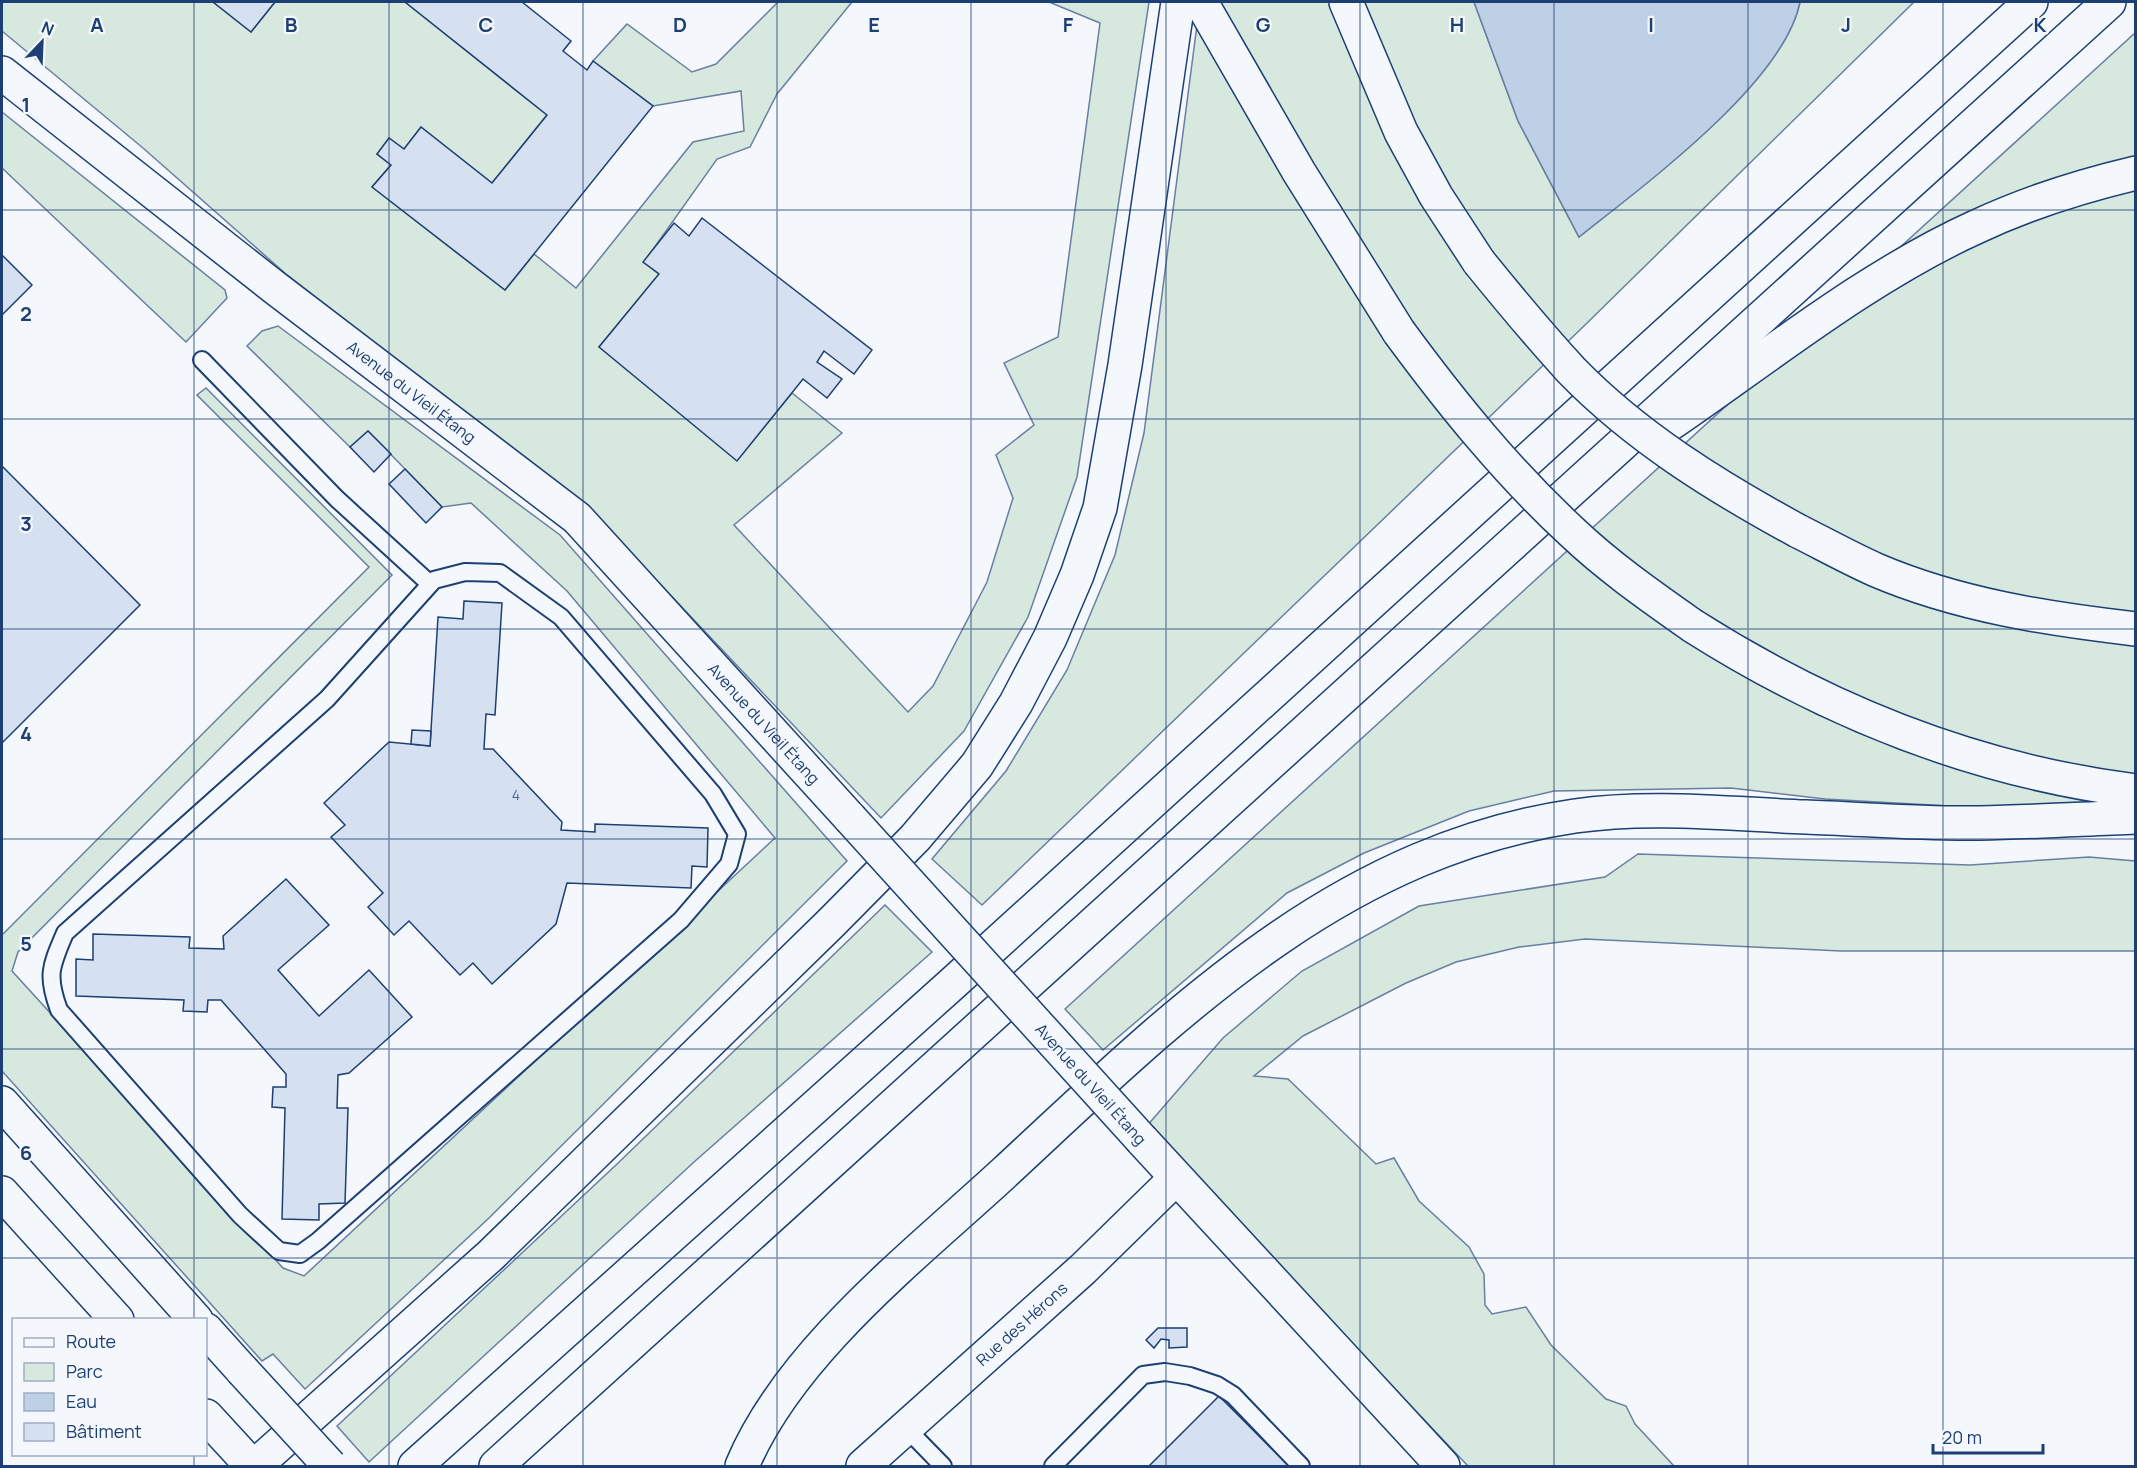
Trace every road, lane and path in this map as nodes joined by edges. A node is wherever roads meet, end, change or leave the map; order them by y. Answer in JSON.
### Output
{"nodes":[{"id":1,"x":1346,"y":2,"type":"edge"},
{"id":2,"x":2031,"y":2,"type":"edge"},
{"id":3,"x":2109,"y":2,"type":"edge"},
{"id":4,"x":1196,"y":5,"type":"edge"},
{"id":5,"x":2,"y":73,"type":"edge"},
{"id":6,"x":2136,"y":173,"type":"edge"},
{"id":7,"x":202,"y":360,"type":"dead end"},
{"id":8,"x":1565,"y":497,"type":"junction"},
{"id":9,"x":430,"y":584,"type":"junction"},
{"id":10,"x":2136,"y":629,"type":"edge"},
{"id":11,"x":2136,"y":792,"type":"edge"},
{"id":12,"x":2136,"y":817,"type":"edge"},
{"id":13,"x":2,"y":1103,"type":"edge"},
{"id":14,"x":1176,"y":1178,"type":"junction"},
{"id":15,"x":2,"y":1193,"type":"edge"},
{"id":16,"x":115,"y":1318,"type":"edge"},
{"id":17,"x":194,"y":1318,"type":"edge"},
{"id":18,"x":207,"y":1331,"type":"edge"},
{"id":19,"x":207,"y":1417,"type":"edge"},
{"id":20,"x":906,"y":1428,"type":"junction"},
{"id":21,"x":744,"y":1463,"type":"edge"},
{"id":22,"x":863,"y":1466,"type":"edge"},
{"id":23,"x":253,"y":1467,"type":"edge"},
{"id":24,"x":330,"y":1467,"type":"edge"},
{"id":25,"x":415,"y":1467,"type":"edge"},
{"id":26,"x":496,"y":1467,"type":"edge"},
{"id":27,"x":943,"y":1467,"type":"edge"},
{"id":28,"x":1053,"y":1467,"type":"edge"},
{"id":29,"x":1301,"y":1467,"type":"edge"},
{"id":30,"x":1443,"y":1467,"type":"edge"}],
"edges":[{"from":1,"to":10,"type":"main road","bridge":true},
{"from":2,"to":25,"type":"main road"},
{"from":3,"to":8,"type":"main road"},
{"from":4,"to":11,"type":"main road","bridge":true},
{"from":4,"to":23,"type":"main road"},
{"from":5,"to":14,"type":"main road","name":"Avenue du Vieil Étang","bridge":true},
{"from":6,"to":8,"type":"main road"},
{"from":7,"to":9,"type":"lane"},
{"from":8,"to":26,"type":"main road"},
{"from":9,"to":9,"type":"lane"},
{"from":12,"to":21,"type":"main road"},
{"from":13,"to":17,"type":"main road"},
{"from":14,"to":20,"type":"main road","name":"Rue des Hérons"},
{"from":14,"to":30,"type":"main road","name":"Avenue du Vieil Étang"},
{"from":15,"to":16,"type":"main road"},
{"from":18,"to":24,"type":"main road","bridge":true},
{"from":19,"to":23,"type":"main road"},
{"from":20,"to":22,"type":"main road","name":"Rue des Hérons"},
{"from":20,"to":27,"type":"lane"},
{"from":28,"to":29,"type":"lane"}]}
